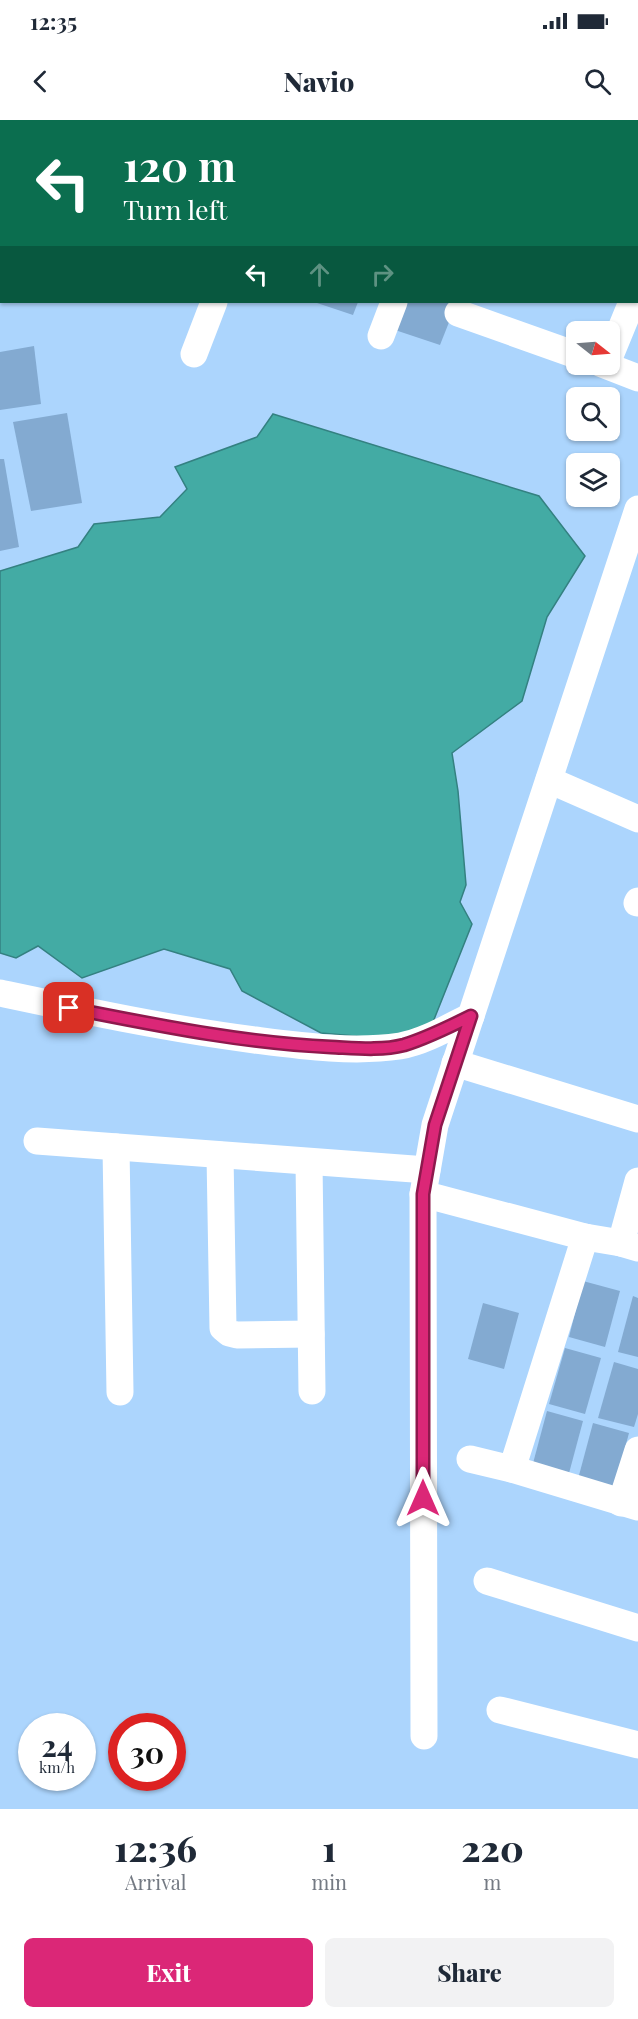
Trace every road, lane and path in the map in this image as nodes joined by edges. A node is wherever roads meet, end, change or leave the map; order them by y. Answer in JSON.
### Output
{"nodes":[{"id":1,"x":214,"y":303,"type":"edge"},
{"id":2,"x":394,"y":303,"type":"edge"},
{"id":3,"x":632,"y":303,"type":"edge"},
{"id":4,"x":458,"y":313,"type":"dead end"},
{"id":5,"x":620,"y":330,"type":"edge"},
{"id":6,"x":381,"y":336,"type":"dead end"},
{"id":7,"x":566,"y":351,"type":"edge"},
{"id":8,"x":195,"y":354,"type":"dead end"},
{"id":9,"x":620,"y":370,"type":"edge"},
{"id":10,"x":638,"y":378,"type":"edge"},
{"id":11,"x":638,"y":509,"type":"edge"},
{"id":12,"x":549,"y":780,"type":"junction"},
{"id":13,"x":638,"y":819,"type":"edge"},
{"id":14,"x":0,"y":993,"type":"edge"},
{"id":15,"x":471,"y":1016,"type":"junction"},
{"id":16,"x":455,"y":1063,"type":"junction"},
{"id":17,"x":638,"y":1119,"type":"edge"},
{"id":18,"x":37,"y":1141,"type":"dead end"},
{"id":19,"x":116,"y":1147,"type":"junction"},
{"id":20,"x":220,"y":1155,"type":"junction"},
{"id":21,"x":309,"y":1162,"type":"junction"},
{"id":22,"x":638,"y":1181,"type":"edge"},
{"id":23,"x":425,"y":1182,"type":"junction"},
{"id":24,"x":585,"y":1238,"type":"junction"},
{"id":25,"x":630,"y":1246,"type":"edge"},
{"id":26,"x":311,"y":1334,"type":"junction"},
{"id":27,"x":312,"y":1391,"type":"dead end"},
{"id":28,"x":120,"y":1392,"type":"dead end"},
{"id":29,"x":638,"y":1450,"type":"edge"},
{"id":30,"x":470,"y":1459,"type":"dead end"},
{"id":31,"x":512,"y":1468,"type":"junction"},
{"id":32,"x":629,"y":1505,"type":"edge"},
{"id":33,"x":487,"y":1581,"type":"dead end"},
{"id":34,"x":638,"y":1628,"type":"edge"},
{"id":35,"x":500,"y":1710,"type":"dead end"},
{"id":36,"x":424,"y":1736,"type":"dead end"},
{"id":37,"x":638,"y":1745,"type":"edge"}],
"edges":[{"from":1,"to":8,"type":"street"},
{"from":2,"to":6,"type":"street"},
{"from":3,"to":5,"type":"street"},
{"from":4,"to":7,"type":"street"},
{"from":9,"to":10,"type":"street"},
{"from":11,"to":12,"type":"street"},
{"from":12,"to":13,"type":"street"},
{"from":12,"to":15,"type":"street"},
{"from":14,"to":15,"type":"street"},
{"from":15,"to":16,"type":"street"},
{"from":16,"to":17,"type":"street"},
{"from":16,"to":23,"type":"street"},
{"from":18,"to":19,"type":"street"},
{"from":19,"to":20,"type":"street"},
{"from":19,"to":28,"type":"street"},
{"from":20,"to":21,"type":"street"},
{"from":20,"to":26,"type":"street"},
{"from":21,"to":23,"type":"street"},
{"from":21,"to":26,"type":"street"},
{"from":22,"to":25,"type":"street"},
{"from":23,"to":24,"type":"street"},
{"from":23,"to":36,"type":"street"},
{"from":24,"to":25,"type":"street"},
{"from":24,"to":31,"type":"street"},
{"from":26,"to":27,"type":"street"},
{"from":29,"to":32,"type":"street"},
{"from":30,"to":31,"type":"street"},
{"from":31,"to":32,"type":"street"},
{"from":33,"to":34,"type":"street"},
{"from":35,"to":37,"type":"street"}]}
